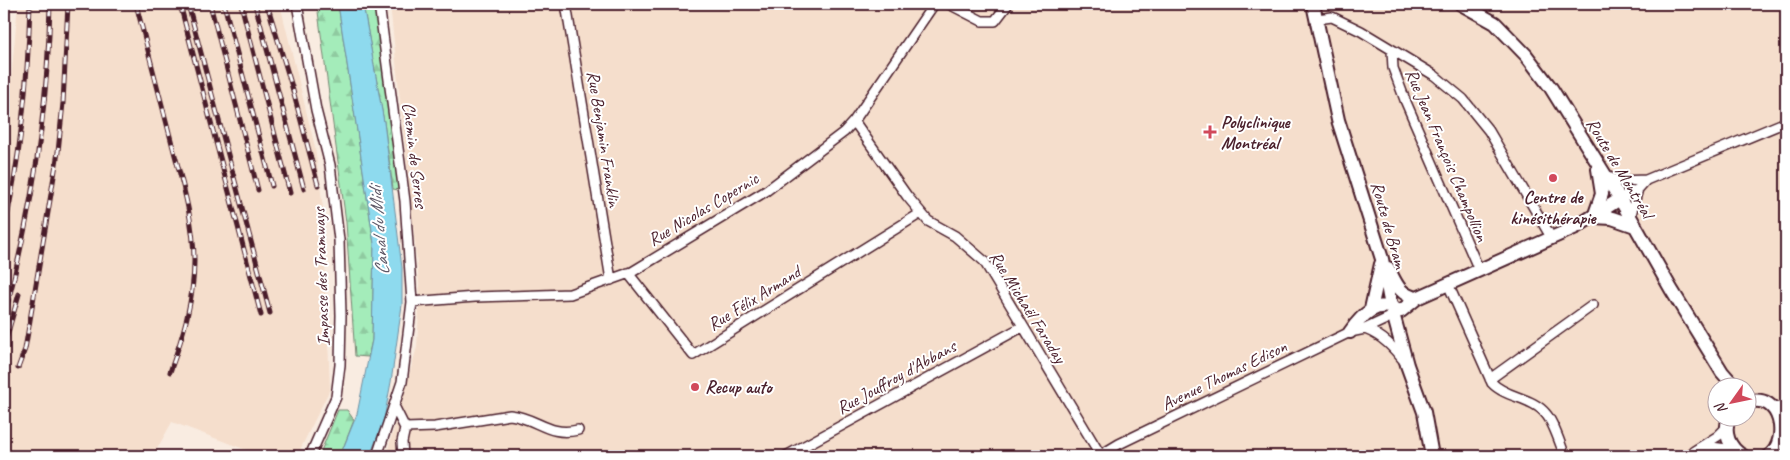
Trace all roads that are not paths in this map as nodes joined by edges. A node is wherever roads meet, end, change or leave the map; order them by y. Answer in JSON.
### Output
{"nodes":[{"id":1,"x":297,"y":4,"type":"edge"},
{"id":2,"x":379,"y":4,"type":"edge"},
{"id":3,"x":566,"y":4,"type":"edge"},
{"id":4,"x":934,"y":4,"type":"edge"},
{"id":5,"x":949,"y":4,"type":"edge"},
{"id":6,"x":1008,"y":4,"type":"edge"},
{"id":7,"x":1312,"y":4,"type":"edge"},
{"id":8,"x":1462,"y":4,"type":"edge"},
{"id":9,"x":1317,"y":19,"type":"junction"},
{"id":10,"x":1392,"y":51,"type":"junction"},
{"id":11,"x":854,"y":121,"type":"junction"},
{"id":12,"x":1786,"y":122,"type":"edge"},
{"id":13,"x":1597,"y":162,"type":"junction"},
{"id":14,"x":1605,"y":176,"type":"junction"},
{"id":15,"x":1646,"y":180,"type":"junction"},
{"id":16,"x":1638,"y":190,"type":"junction"},
{"id":17,"x":1620,"y":199,"type":"junction"},
{"id":18,"x":921,"y":213,"type":"junction"},
{"id":19,"x":1594,"y":217,"type":"junction"},
{"id":20,"x":1632,"y":222,"type":"junction"},
{"id":21,"x":1551,"y":238,"type":"junction"},
{"id":22,"x":1382,"y":259,"type":"junction"},
{"id":23,"x":1479,"y":270,"type":"junction"},
{"id":24,"x":628,"y":273,"type":"junction"},
{"id":25,"x":611,"y":280,"type":"junction"},
{"id":26,"x":1448,"y":284,"type":"junction"},
{"id":27,"x":1417,"y":298,"type":"junction"},
{"id":28,"x":412,"y":302,"type":"junction"},
{"id":29,"x":1593,"y":305,"type":"dead end"},
{"id":30,"x":1371,"y":309,"type":"junction"},
{"id":31,"x":1395,"y":311,"type":"junction"},
{"id":32,"x":1022,"y":327,"type":"junction"},
{"id":33,"x":1365,"y":329,"type":"junction"},
{"id":34,"x":1350,"y":332,"type":"junction"},
{"id":35,"x":1407,"y":364,"type":"junction"},
{"id":36,"x":1722,"y":372,"type":"junction"},
{"id":37,"x":1724,"y":378,"type":"edge"},
{"id":38,"x":1727,"y":378,"type":"edge"},
{"id":39,"x":1490,"y":379,"type":"junction"},
{"id":40,"x":1758,"y":401,"type":"edge"},
{"id":41,"x":394,"y":406,"type":"junction"},
{"id":42,"x":1781,"y":408,"type":"edge"},
{"id":43,"x":1424,"y":412,"type":"junction"},
{"id":44,"x":405,"y":428,"type":"junction"},
{"id":45,"x":1723,"y":428,"type":"edge"},
{"id":46,"x":1728,"y":428,"type":"edge"},
{"id":47,"x":578,"y":430,"type":"dead end"},
{"id":48,"x":1783,"y":444,"type":"edge"},
{"id":49,"x":1704,"y":446,"type":"junction"},
{"id":50,"x":1739,"y":453,"type":"edge"},
{"id":51,"x":310,"y":456,"type":"edge"},
{"id":52,"x":377,"y":456,"type":"edge"},
{"id":53,"x":403,"y":456,"type":"edge"},
{"id":54,"x":786,"y":456,"type":"edge"},
{"id":55,"x":1100,"y":456,"type":"edge"},
{"id":56,"x":1432,"y":456,"type":"edge"},
{"id":57,"x":1565,"y":456,"type":"edge"},
{"id":58,"x":1689,"y":456,"type":"edge"},
{"id":59,"x":1769,"y":456,"type":"edge"}],
"edges":[{"from":1,"to":51,"type":"street","name":"Impasse des Tramways"},
{"from":2,"to":28,"type":"street","name":"Chemin de Serres"},
{"from":3,"to":25,"type":"street","name":"Rue Benjamin Franklin"},
{"from":4,"to":11,"type":"street","name":"Rue Nicolas Copernic"},
{"from":5,"to":6,"type":"street"},
{"from":7,"to":9,"type":"main road","name":"Route de Bram"},
{"from":8,"to":13,"type":"main road","name":"Route de Montréal"},
{"from":9,"to":10,"type":"street"},
{"from":9,"to":22,"type":"main road","name":"Route de Bram"},
{"from":10,"to":21,"type":"street"},
{"from":10,"to":23,"type":"street","name":"Rue Jean François Champollion"},
{"from":11,"to":18,"type":"street","name":"Rue Michaël Faraday"},
{"from":11,"to":24,"type":"street","name":"Rue Nicolas Copernic"},
{"from":12,"to":15,"type":"street"},
{"from":13,"to":14,"type":"main road","name":"Route de Montréal"},
{"from":13,"to":19,"type":"main road"},
{"from":14,"to":15,"type":"street"},
{"from":14,"to":17,"type":"main road","name":"Route de Montréal"},
{"from":15,"to":16,"type":"street"},
{"from":16,"to":17,"type":"street"},
{"from":16,"to":20,"type":"street"},
{"from":17,"to":19,"type":"main road"},
{"from":17,"to":20,"type":"main road","name":"Route de Montréal"},
{"from":18,"to":24,"type":"street","name":"Rue Félix Armand"},
{"from":18,"to":32,"type":"street","name":"Rue Michaël Faraday"},
{"from":19,"to":20,"type":"main road"},
{"from":19,"to":21,"type":"main road"},
{"from":20,"to":36,"type":"main road","name":"Route de Montréal"},
{"from":21,"to":23,"type":"main road"},
{"from":22,"to":27,"type":"main road"},
{"from":22,"to":30,"type":"main road"},
{"from":22,"to":31,"type":"main road","name":"Route de Bram"},
{"from":23,"to":26,"type":"main road"},
{"from":24,"to":25,"type":"street","name":"Rue Nicolas Copernic"},
{"from":25,"to":28,"type":"street","name":"Rue Nicolas Copernic"},
{"from":26,"to":27,"type":"main road"},
{"from":26,"to":39,"type":"street"},
{"from":27,"to":31,"type":"main road"},
{"from":28,"to":41,"type":"street","name":"Chemin de Serres"},
{"from":29,"to":39,"type":"street"},
{"from":30,"to":31,"type":"main road"},
{"from":30,"to":34,"type":"main road"},
{"from":31,"to":33,"type":"street","name":"Avenue Thomas Edison"},
{"from":31,"to":35,"type":"main road","name":"Route de Bram"},
{"from":31,"to":43,"type":"main road"},
{"from":32,"to":54,"type":"street","name":"Rue Jouffroy d'Abbans"},
{"from":32,"to":55,"type":"street","name":"Rue Michaël Faraday"},
{"from":33,"to":34,"type":"street","name":"Avenue Thomas Edison"},
{"from":33,"to":35,"type":"street"},
{"from":34,"to":55,"type":"street","name":"Avenue Thomas Edison"},
{"from":35,"to":43,"type":"main road","name":"Route de Bram"},
{"from":36,"to":37,"type":"main road","name":"Route de Montréal"},
{"from":36,"to":38,"type":"main road","name":"Route de Montréal"},
{"from":39,"to":57,"type":"street"},
{"from":40,"to":42,"type":"main road"},
{"from":41,"to":44,"type":"street"},
{"from":41,"to":52,"type":"street","name":"Chemin de Serres"},
{"from":42,"to":48,"type":"main road"},
{"from":43,"to":56,"type":"main road","name":"Route de Bram"},
{"from":44,"to":47,"type":"street"},
{"from":44,"to":53,"type":"street"},
{"from":45,"to":49,"type":"street"},
{"from":46,"to":50,"type":"main road"},
{"from":48,"to":59,"type":"main road"},
{"from":49,"to":50,"type":"street"},
{"from":49,"to":58,"type":"street"}]}
